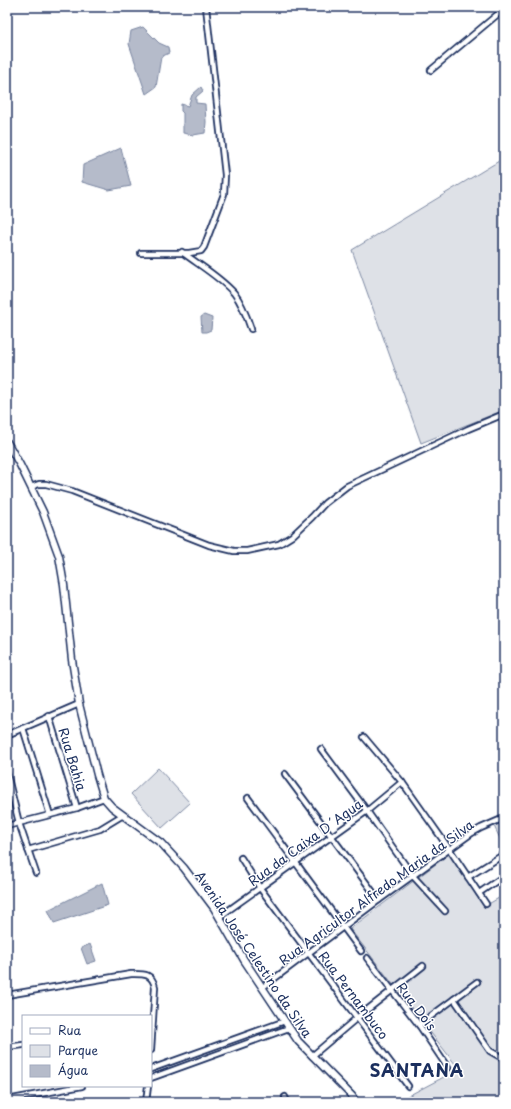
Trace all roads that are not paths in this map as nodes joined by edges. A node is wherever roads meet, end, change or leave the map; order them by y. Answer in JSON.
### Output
{"nodes":[{"id":1,"x":206,"y":7,"type":"edge"},
{"id":2,"x":504,"y":9,"type":"edge"},
{"id":3,"x":431,"y":70,"type":"dead end"},
{"id":4,"x":182,"y":252,"type":"junction"},
{"id":5,"x":141,"y":253,"type":"dead end"},
{"id":6,"x":251,"y":329,"type":"dead end"},
{"id":7,"x":504,"y":414,"type":"edge"},
{"id":8,"x":7,"y":442,"type":"edge"},
{"id":9,"x":31,"y":487,"type":"junction"},
{"id":10,"x":79,"y":704,"type":"junction"},
{"id":11,"x":49,"y":716,"type":"junction"},
{"id":12,"x":23,"y":728,"type":"junction"},
{"id":13,"x":7,"y":735,"type":"edge"},
{"id":14,"x":364,"y":737,"type":"dead end"},
{"id":15,"x":321,"y":749,"type":"dead end"},
{"id":16,"x":7,"y":774,"type":"edge"},
{"id":17,"x":285,"y":774,"type":"dead end"},
{"id":18,"x":402,"y":782,"type":"junction"},
{"id":19,"x":10,"y":794,"type":"edge"},
{"id":20,"x":104,"y":798,"type":"junction"},
{"id":21,"x":248,"y":798,"type":"dead end"},
{"id":22,"x":77,"y":808,"type":"junction"},
{"id":23,"x":368,"y":811,"type":"junction"},
{"id":24,"x":50,"y":815,"type":"junction"},
{"id":25,"x":123,"y":815,"type":"junction"},
{"id":26,"x":504,"y":818,"type":"edge"},
{"id":27,"x":19,"y":823,"type":"junction"},
{"id":28,"x":7,"y":826,"type":"edge"},
{"id":29,"x":331,"y":836,"type":"junction"},
{"id":30,"x":28,"y":850,"type":"junction"},
{"id":31,"x":450,"y":850,"type":"junction"},
{"id":32,"x":503,"y":855,"type":"edge"},
{"id":33,"x":241,"y":858,"type":"dead end"},
{"id":34,"x":296,"y":862,"type":"junction"},
{"id":35,"x":36,"y":873,"type":"dead end"},
{"id":36,"x":413,"y":876,"type":"junction"},
{"id":37,"x":504,"y":876,"type":"edge"},
{"id":38,"x":468,"y":877,"type":"junction"},
{"id":39,"x":260,"y":888,"type":"junction"},
{"id":40,"x":478,"y":893,"type":"junction"},
{"id":41,"x":379,"y":900,"type":"junction"},
{"id":42,"x":486,"y":904,"type":"dead end"},
{"id":43,"x":444,"y":912,"type":"dead end"},
{"id":44,"x":219,"y":916,"type":"junction"},
{"id":45,"x":343,"y":927,"type":"junction"},
{"id":46,"x":361,"y":950,"type":"dead end"},
{"id":47,"x":309,"y":953,"type":"junction"},
{"id":48,"x":367,"y":958,"type":"dead end"},
{"id":49,"x":423,"y":966,"type":"dead end"},
{"id":50,"x":477,"y":982,"type":"dead end"},
{"id":51,"x":263,"y":987,"type":"junction"},
{"id":52,"x":391,"y":991,"type":"junction"},
{"id":53,"x":7,"y":995,"type":"edge"},
{"id":54,"x":454,"y":999,"type":"junction"},
{"id":55,"x":358,"y":1017,"type":"junction"},
{"id":56,"x":285,"y":1021,"type":"junction"},
{"id":57,"x":152,"y":1023,"type":"edge"},
{"id":58,"x":418,"y":1025,"type":"junction"},
{"id":59,"x":289,"y":1028,"type":"junction"},
{"id":60,"x":22,"y":1045,"type":"edge"},
{"id":61,"x":7,"y":1048,"type":"edge"},
{"id":62,"x":312,"y":1056,"type":"junction"},
{"id":63,"x":504,"y":1059,"type":"edge"},
{"id":64,"x":448,"y":1068,"type":"dead end"},
{"id":65,"x":152,"y":1070,"type":"edge"},
{"id":66,"x":152,"y":1078,"type":"edge"},
{"id":67,"x":408,"y":1086,"type":"dead end"},
{"id":68,"x":77,"y":1087,"type":"edge"},
{"id":69,"x":148,"y":1087,"type":"edge"},
{"id":70,"x":7,"y":1100,"type":"edge"},
{"id":71,"x":146,"y":1102,"type":"edge"},
{"id":72,"x":355,"y":1102,"type":"edge"}],
"edges":[{"from":1,"to":4,"type":"street"},
{"from":2,"to":3,"type":"street"},
{"from":4,"to":5,"type":"street"},
{"from":4,"to":6,"type":"street"},
{"from":7,"to":9,"type":"street"},
{"from":8,"to":9,"type":"street","name":"Avenida José Celestino da Silva"},
{"from":9,"to":10,"type":"street","name":"Avenida José Celestino da Silva"},
{"from":10,"to":11,"type":"street"},
{"from":10,"to":20,"type":"street","name":"Avenida José Celestino da Silva"},
{"from":11,"to":12,"type":"street"},
{"from":11,"to":22,"type":"street","name":"Rua Bahia"},
{"from":12,"to":13,"type":"street"},
{"from":12,"to":24,"type":"street"},
{"from":14,"to":18,"type":"street"},
{"from":15,"to":23,"type":"street"},
{"from":16,"to":19,"type":"street"},
{"from":17,"to":29,"type":"street"},
{"from":18,"to":23,"type":"street","name":"Rua da Caixa D´Agua"},
{"from":18,"to":31,"type":"street"},
{"from":19,"to":27,"type":"street"},
{"from":20,"to":22,"type":"street"},
{"from":20,"to":25,"type":"street","name":"Avenida José Celestino da Silva"},
{"from":21,"to":34,"type":"street"},
{"from":22,"to":24,"type":"street"},
{"from":23,"to":29,"type":"street","name":"Rua da Caixa D´Agua"},
{"from":23,"to":36,"type":"street"},
{"from":24,"to":27,"type":"street"},
{"from":25,"to":30,"type":"street"},
{"from":25,"to":44,"type":"street","name":"Avenida José Celestino da Silva"},
{"from":26,"to":31,"type":"street","name":"Rua Agricultor Alfredo Maria da Silva"},
{"from":27,"to":28,"type":"street"},
{"from":27,"to":30,"type":"street"},
{"from":29,"to":34,"type":"street","name":"Rua da Caixa D´Agua"},
{"from":29,"to":41,"type":"street"},
{"from":30,"to":35,"type":"street"},
{"from":31,"to":36,"type":"street","name":"Rua Agricultor Alfredo Maria da Silva"},
{"from":31,"to":38,"type":"street"},
{"from":32,"to":38,"type":"street"},
{"from":33,"to":39,"type":"street","name":"Rua Pernambuco"},
{"from":34,"to":39,"type":"street","name":"Rua da Caixa D´Agua"},
{"from":34,"to":45,"type":"street"},
{"from":36,"to":41,"type":"street","name":"Rua Agricultor Alfredo Maria da Silva"},
{"from":36,"to":43,"type":"street"},
{"from":37,"to":40,"type":"street"},
{"from":38,"to":40,"type":"street"},
{"from":39,"to":44,"type":"street","name":"Rua da Caixa D´Agua"},
{"from":39,"to":47,"type":"street","name":"Rua Pernambuco"},
{"from":40,"to":42,"type":"street"},
{"from":41,"to":45,"type":"street","name":"Rua Agricultor Alfredo Maria da Silva"},
{"from":44,"to":51,"type":"street","name":"Avenida José Celestino da Silva"},
{"from":45,"to":46,"type":"street"},
{"from":45,"to":47,"type":"street","name":"Rua Agricultor Alfredo Maria da Silva"},
{"from":47,"to":51,"type":"street","name":"Rua Agricultor Alfredo Maria da Silva"},
{"from":47,"to":55,"type":"street","name":"Rua Pernambuco"},
{"from":48,"to":52,"type":"street","name":"Rua Dois"},
{"from":49,"to":52,"type":"street"},
{"from":50,"to":54,"type":"street"},
{"from":51,"to":56,"type":"street","name":"Avenida José Celestino da Silva"},
{"from":52,"to":55,"type":"street"},
{"from":52,"to":58,"type":"street","name":"Rua Dois"},
{"from":53,"to":57,"type":"street"},
{"from":54,"to":58,"type":"street"},
{"from":54,"to":63,"type":"street"},
{"from":55,"to":62,"type":"street"},
{"from":55,"to":67,"type":"street","name":"Rua Pernambuco"},
{"from":56,"to":59,"type":"street","name":"Avenida José Celestino da Silva"},
{"from":56,"to":65,"type":"street"},
{"from":58,"to":64,"type":"street","name":"Rua Dois"},
{"from":59,"to":62,"type":"street","name":"Avenida José Celestino da Silva"},
{"from":59,"to":66,"type":"street"},
{"from":60,"to":61,"type":"street"},
{"from":62,"to":72,"type":"street","name":"Avenida José Celestino da Silva"},
{"from":68,"to":70,"type":"street"},
{"from":69,"to":71,"type":"street"}]}
